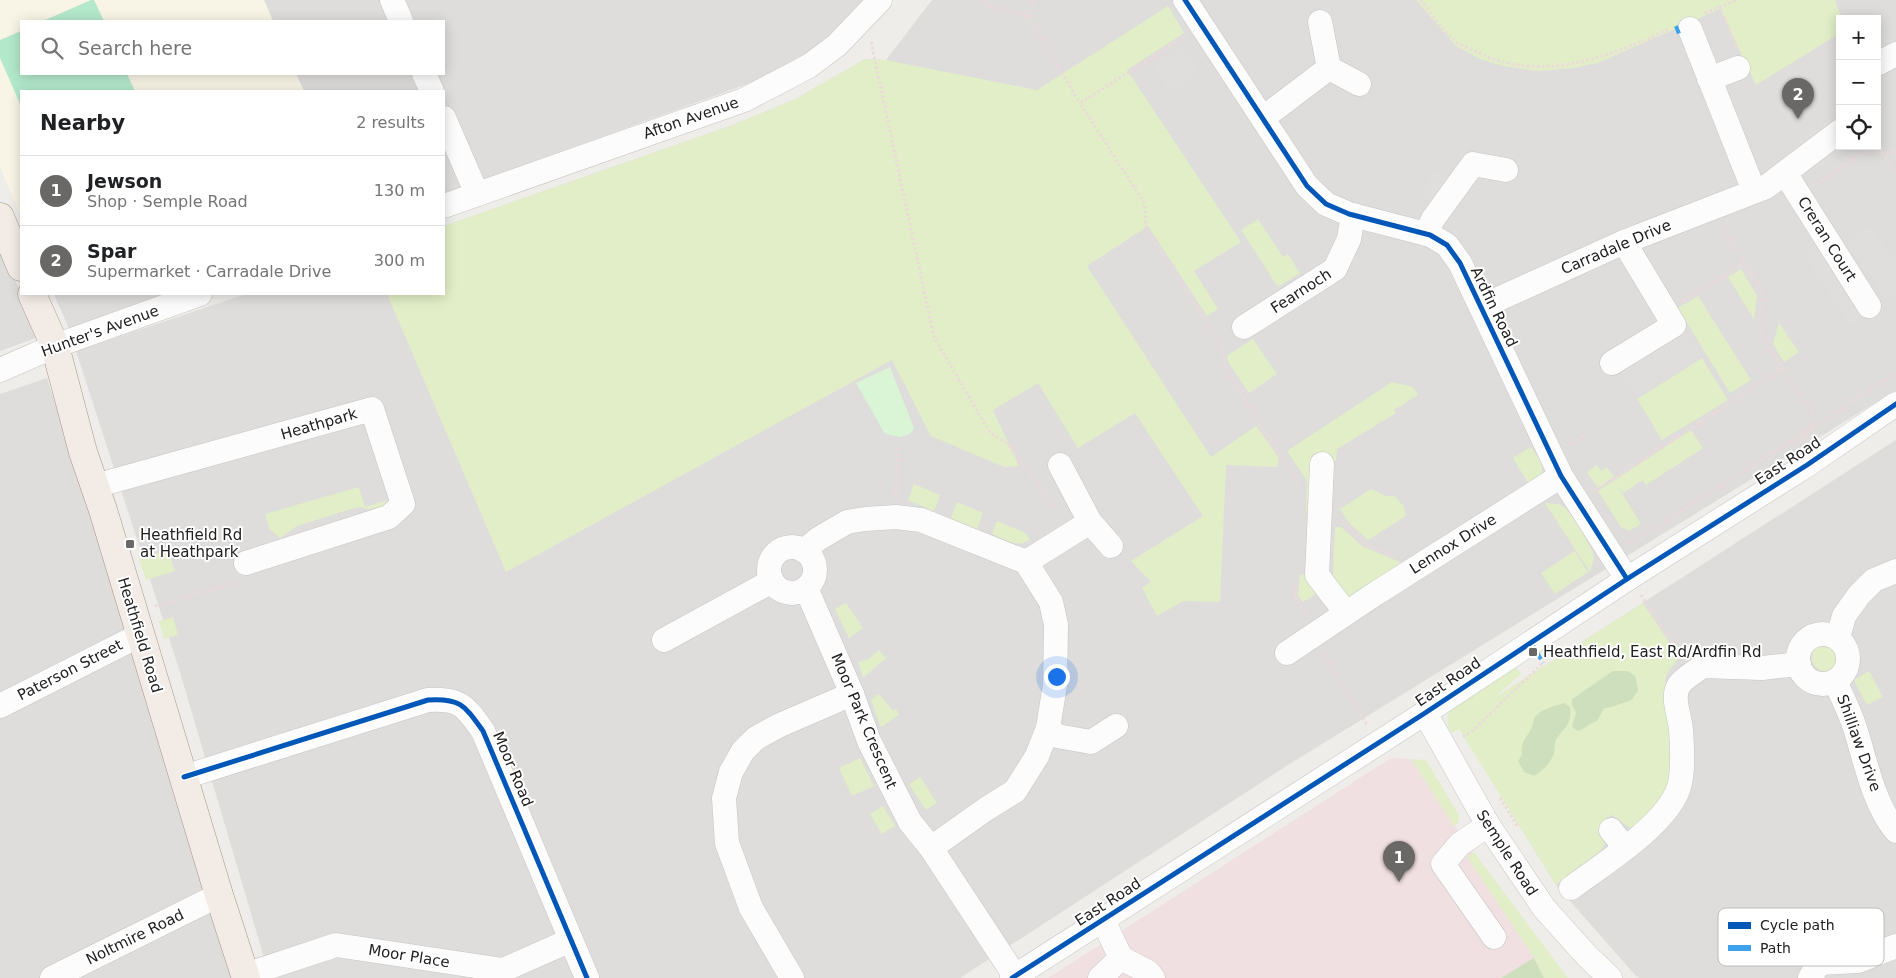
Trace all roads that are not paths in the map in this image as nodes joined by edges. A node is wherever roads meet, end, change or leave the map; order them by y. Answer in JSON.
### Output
{"nodes":[{"id":1,"x":392,"y":0,"type":"edge"},
{"id":2,"x":1185,"y":0,"type":"edge"},
{"id":3,"x":873,"y":8,"type":"edge"},
{"id":4,"x":402,"y":20,"type":"edge"},
{"id":5,"x":1320,"y":22,"type":"dead end"},
{"id":6,"x":1690,"y":24,"type":"road end"},
{"id":7,"x":1896,"y":54,"type":"edge"},
{"id":8,"x":1881,"y":62,"type":"edge"},
{"id":9,"x":1329,"y":68,"type":"junction"},
{"id":10,"x":1738,"y":68,"type":"road end"},
{"id":11,"x":424,"y":75,"type":"edge"},
{"id":12,"x":1709,"y":79,"type":"junction"},
{"id":13,"x":1359,"y":84,"type":"dead end"},
{"id":14,"x":432,"y":90,"type":"edge"},
{"id":15,"x":1263,"y":118,"type":"junction"},
{"id":16,"x":445,"y":120,"type":"edge"},
{"id":17,"x":1836,"y":134,"type":"edge"},
{"id":18,"x":1506,"y":170,"type":"dead end"},
{"id":19,"x":1785,"y":173,"type":"junction"},
{"id":20,"x":1754,"y":191,"type":"junction"},
{"id":21,"x":477,"y":194,"type":"junction"},
{"id":22,"x":445,"y":206,"type":"edge"},
{"id":23,"x":1352,"y":215,"type":"junction"},
{"id":24,"x":0,"y":217,"type":"edge"},
{"id":25,"x":1426,"y":234,"type":"junction"},
{"id":26,"x":1624,"y":242,"type":"junction"},
{"id":27,"x":20,"y":265,"type":"edge"},
{"id":28,"x":32,"y":295,"type":"edge"},
{"id":29,"x":197,"y":295,"type":"edge"},
{"id":30,"x":1869,"y":306,"type":"dead end"},
{"id":31,"x":1481,"y":307,"type":"junction"},
{"id":32,"x":1244,"y":328,"type":"dead end"},
{"id":33,"x":55,"y":346,"type":"junction"},
{"id":34,"x":1612,"y":363,"type":"dead end"},
{"id":35,"x":0,"y":370,"type":"edge"},
{"id":36,"x":1896,"y":404,"type":"edge"},
{"id":37,"x":1322,"y":464,"type":"dead end"},
{"id":38,"x":1060,"y":465,"type":"dead end"},
{"id":39,"x":1561,"y":476,"type":"junction"},
{"id":40,"x":95,"y":486,"type":"junction"},
{"id":41,"x":1082,"y":527,"type":"junction"},
{"id":42,"x":1110,"y":546,"type":"dead end"},
{"id":43,"x":804,"y":551,"type":"junction"},
{"id":44,"x":1896,"y":557,"type":"edge"},
{"id":45,"x":1026,"y":562,"type":"junction"},
{"id":46,"x":246,"y":563,"type":"road end"},
{"id":47,"x":1896,"y":570,"type":"edge"},
{"id":48,"x":1627,"y":579,"type":"junction"},
{"id":49,"x":772,"y":581,"type":"junction"},
{"id":50,"x":806,"y":588,"type":"junction"},
{"id":51,"x":1346,"y":613,"type":"junction"},
{"id":52,"x":140,"y":635,"type":"junction"},
{"id":53,"x":1838,"y":638,"type":"junction"},
{"id":54,"x":664,"y":640,"type":"dead end"},
{"id":55,"x":1287,"y":653,"type":"dead end"},
{"id":56,"x":1799,"y":664,"type":"junction"},
{"id":57,"x":1835,"y":682,"type":"junction"},
{"id":58,"x":852,"y":694,"type":"junction"},
{"id":59,"x":0,"y":706,"type":"edge"},
{"id":60,"x":1425,"y":713,"type":"junction"},
{"id":61,"x":1116,"y":726,"type":"dead end"},
{"id":62,"x":1048,"y":728,"type":"junction"},
{"id":63,"x":184,"y":777,"type":"junction"},
{"id":64,"x":1890,"y":806,"type":"edge"},
{"id":65,"x":1488,"y":825,"type":"junction"},
{"id":66,"x":1896,"y":831,"type":"edge"},
{"id":67,"x":931,"y":848,"type":"junction"},
{"id":68,"x":1571,"y":888,"type":"dead end"},
{"id":69,"x":219,"y":896,"type":"junction"},
{"id":70,"x":1103,"y":920,"type":"junction"},
{"id":71,"x":1494,"y":937,"type":"dead end"},
{"id":72,"x":571,"y":940,"type":"junction"},
{"id":73,"x":1896,"y":946,"type":"edge"},
{"id":74,"x":1884,"y":951,"type":"edge"},
{"id":75,"x":1121,"y":958,"type":"junction"},
{"id":76,"x":245,"y":976,"type":"edge"},
{"id":77,"x":1014,"y":977,"type":"edge"},
{"id":78,"x":52,"y":978,"type":"edge"},
{"id":79,"x":588,"y":978,"type":"edge"},
{"id":80,"x":792,"y":978,"type":"edge"},
{"id":81,"x":1100,"y":978,"type":"edge"},
{"id":82,"x":1153,"y":978,"type":"edge"},
{"id":83,"x":1610,"y":978,"type":"edge"}],
"edges":[{"from":1,"to":4,"type":"street"},
{"from":2,"to":15,"type":"street","name":"Ardfin Road"},
{"from":3,"to":21,"type":"street","name":"Afton Avenue"},
{"from":5,"to":9,"type":"street"},
{"from":6,"to":12,"type":"street"},
{"from":7,"to":8,"type":"street"},
{"from":9,"to":13,"type":"street"},
{"from":9,"to":15,"type":"street"},
{"from":10,"to":12,"type":"street"},
{"from":11,"to":14,"type":"street"},
{"from":12,"to":20,"type":"street"},
{"from":15,"to":23,"type":"street","name":"Ardfin Road"},
{"from":16,"to":21,"type":"street"},
{"from":17,"to":19,"type":"street","name":"Carradale Drive"},
{"from":18,"to":25,"type":"street"},
{"from":19,"to":20,"type":"street","name":"Carradale Drive"},
{"from":19,"to":30,"type":"street","name":"Creran Court"},
{"from":20,"to":26,"type":"street","name":"Carradale Drive"},
{"from":21,"to":22,"type":"street"},
{"from":23,"to":25,"type":"street","name":"Ardfin Road"},
{"from":23,"to":32,"type":"street","name":"Fearnoch"},
{"from":24,"to":27,"type":"main road"},
{"from":25,"to":31,"type":"street","name":"Ardfin Road"},
{"from":26,"to":31,"type":"street","name":"Carradale Drive"},
{"from":26,"to":34,"type":"street"},
{"from":28,"to":33,"type":"main road","name":"Heathfield Road"},
{"from":29,"to":33,"type":"street","name":"Hunter's Avenue"},
{"from":31,"to":39,"type":"street","name":"Ardfin Road"},
{"from":33,"to":35,"type":"street","name":"Hunter's Avenue"},
{"from":33,"to":40,"type":"main road","name":"Heathfield Road"},
{"from":36,"to":48,"type":"street","name":"East Road"},
{"from":37,"to":51,"type":"street"},
{"from":38,"to":41,"type":"street"},
{"from":39,"to":48,"type":"street","name":"Ardfin Road"},
{"from":39,"to":51,"type":"street","name":"Lennox Drive"},
{"from":40,"to":46,"type":"street","name":"Heathpark"},
{"from":40,"to":52,"type":"main road","name":"Heathfield Road"},
{"from":41,"to":42,"type":"street"},
{"from":41,"to":45,"type":"street"},
{"from":43,"to":45,"type":"street"},
{"from":43,"to":49,"type":"street"},
{"from":43,"to":50,"type":"street"},
{"from":44,"to":47,"type":"street"},
{"from":45,"to":62,"type":"street"},
{"from":47,"to":53,"type":"street"},
{"from":48,"to":60,"type":"street","name":"East Road"},
{"from":49,"to":50,"type":"street"},
{"from":49,"to":54,"type":"street"},
{"from":50,"to":58,"type":"street","name":"Moor Park Crescent"},
{"from":51,"to":55,"type":"street","name":"Lennox Drive"},
{"from":52,"to":59,"type":"street","name":"Paterson Street"},
{"from":52,"to":63,"type":"main road","name":"Heathfield Road"},
{"from":53,"to":56,"type":"street"},
{"from":53,"to":57,"type":"street","name":"Shilliaw Drive"},
{"from":56,"to":57,"type":"street","name":"Shilliaw Drive"},
{"from":56,"to":68,"type":"street"},
{"from":57,"to":64,"type":"street","name":"Shilliaw Drive"},
{"from":58,"to":67,"type":"street","name":"Moor Park Crescent"},
{"from":58,"to":80,"type":"street"},
{"from":60,"to":65,"type":"street","name":"Semple Road"},
{"from":60,"to":70,"type":"street","name":"East Road"},
{"from":61,"to":62,"type":"street"},
{"from":62,"to":67,"type":"street"},
{"from":63,"to":69,"type":"main road","name":"Heathfield Road"},
{"from":63,"to":72,"type":"street","name":"Moor Road"},
{"from":64,"to":66,"type":"street","name":"Shilliaw Drive"},
{"from":65,"to":71,"type":"street"},
{"from":65,"to":83,"type":"street","name":"Semple Road"},
{"from":67,"to":77,"type":"street","name":"Moor Park Crescent"},
{"from":69,"to":76,"type":"main road","name":"Heathfield Road"},
{"from":69,"to":78,"type":"street","name":"Noltmire Road"},
{"from":70,"to":75,"type":"street"},
{"from":70,"to":77,"type":"street","name":"East Road"},
{"from":72,"to":76,"type":"street","name":"Moor Place"},
{"from":72,"to":79,"type":"street","name":"Moor Road"},
{"from":73,"to":74,"type":"street"},
{"from":75,"to":81,"type":"street"},
{"from":75,"to":82,"type":"street"}]}
